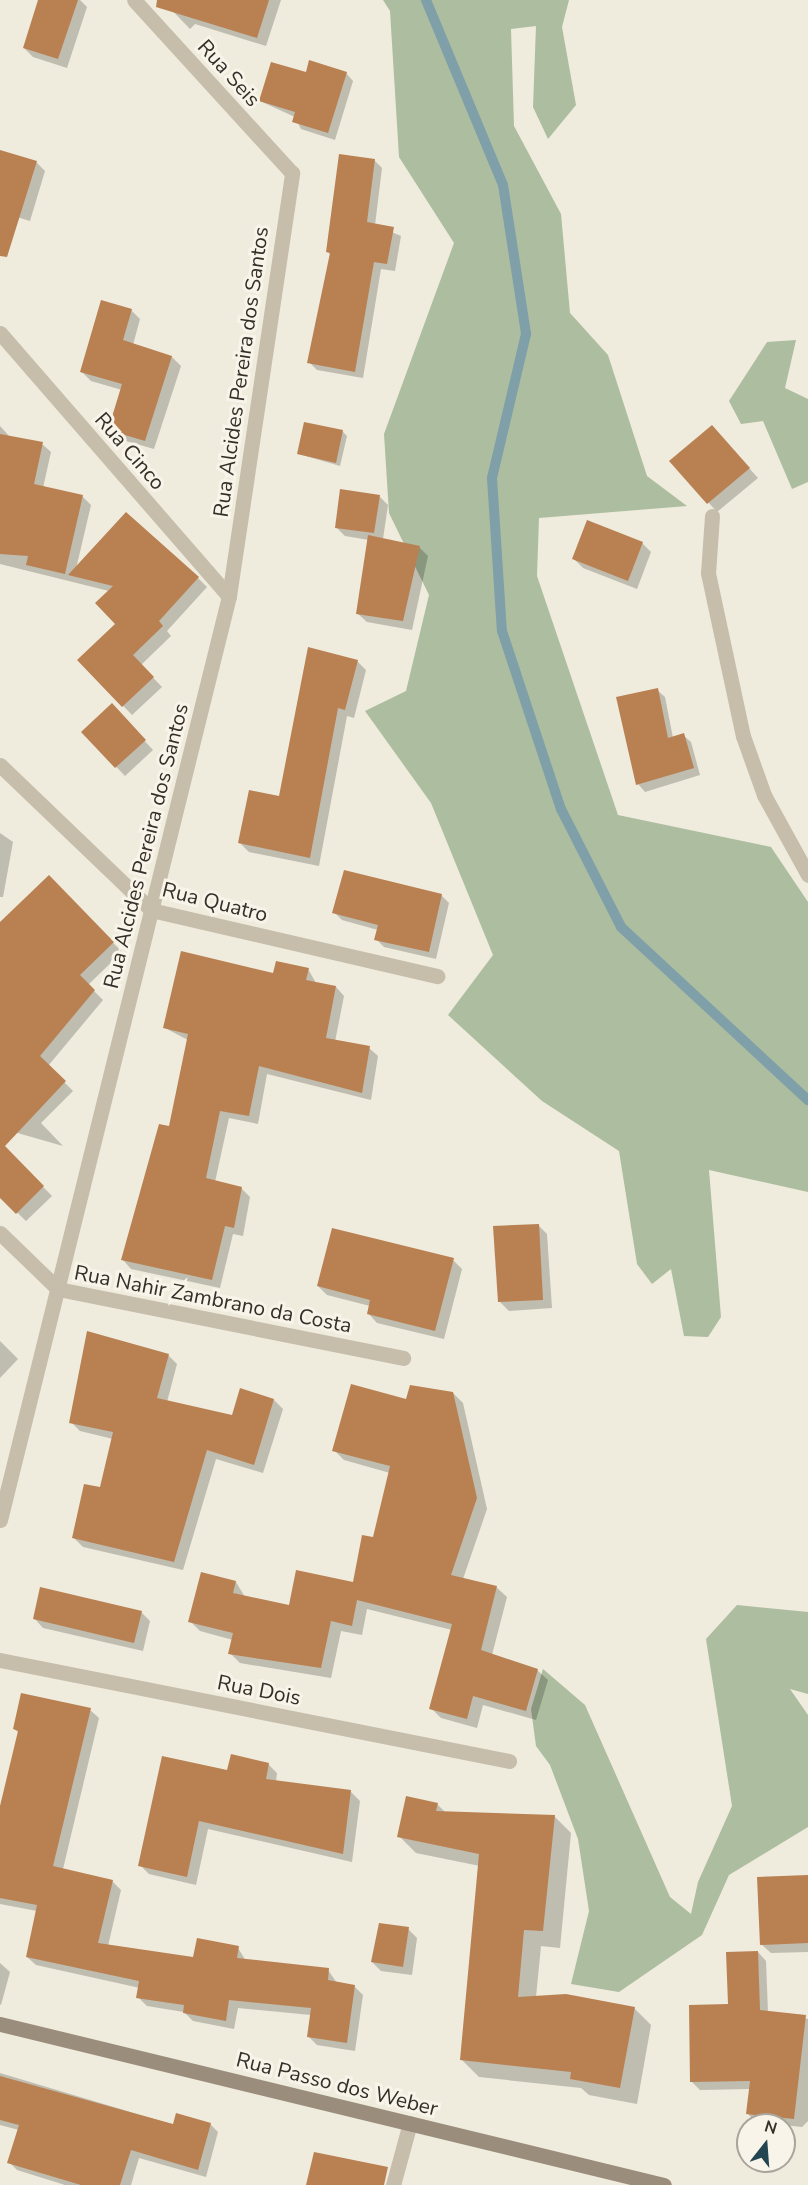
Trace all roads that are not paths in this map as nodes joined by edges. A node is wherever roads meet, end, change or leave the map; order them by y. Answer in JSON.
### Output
{"nodes":[{"id":1,"x":134,"y":0,"type":"edge"},
{"id":2,"x":292,"y":173,"type":"joint"},
{"id":3,"x":0,"y":333,"type":"edge"},
{"id":4,"x":712,"y":516,"type":"dead end"},
{"id":5,"x":229,"y":596,"type":"junction"},
{"id":6,"x":0,"y":765,"type":"edge"},
{"id":7,"x":808,"y":875,"type":"edge"},
{"id":8,"x":151,"y":910,"type":"junction"},
{"id":9,"x":437,"y":976,"type":"dead end"},
{"id":10,"x":0,"y":1233,"type":"edge"},
{"id":11,"x":58,"y":1289,"type":"junction"},
{"id":12,"x":403,"y":1358,"type":"dead end"},
{"id":13,"x":0,"y":1520,"type":"edge"},
{"id":14,"x":0,"y":1660,"type":"edge"},
{"id":15,"x":509,"y":1761,"type":"dead end"},
{"id":16,"x":0,"y":2024,"type":"edge"},
{"id":17,"x":410,"y":2123,"type":"junction"},
{"id":18,"x":393,"y":2185,"type":"edge"},
{"id":19,"x":664,"y":2185,"type":"edge"}],
"edges":[{"from":1,"to":2,"type":"street","name":"Rua Seis"},
{"from":2,"to":5,"type":"street","name":"Rua Alcides Pereira dos Santos"},
{"from":3,"to":5,"type":"street","name":"Rua Cinco"},
{"from":4,"to":7,"type":"street"},
{"from":5,"to":8,"type":"street","name":"Rua Alcides Pereira dos Santos"},
{"from":6,"to":8,"type":"street","name":"Rua Quatro"},
{"from":8,"to":9,"type":"street","name":"Rua Quatro"},
{"from":8,"to":11,"type":"street","name":"Rua Alcides Pereira dos Santos"},
{"from":10,"to":11,"type":"street","name":"Rua Nahir Zambrano da Costa"},
{"from":11,"to":12,"type":"street","name":"Rua Nahir Zambrano da Costa"},
{"from":11,"to":13,"type":"street","name":"Rua Alcides Pereira dos Santos"},
{"from":14,"to":15,"type":"street","name":"Rua Dois"},
{"from":16,"to":17,"type":"street","name":"Rua Passo dos Weber"},
{"from":17,"to":18,"type":"street"},
{"from":17,"to":19,"type":"street","name":"Rua Passo dos Weber"}]}
